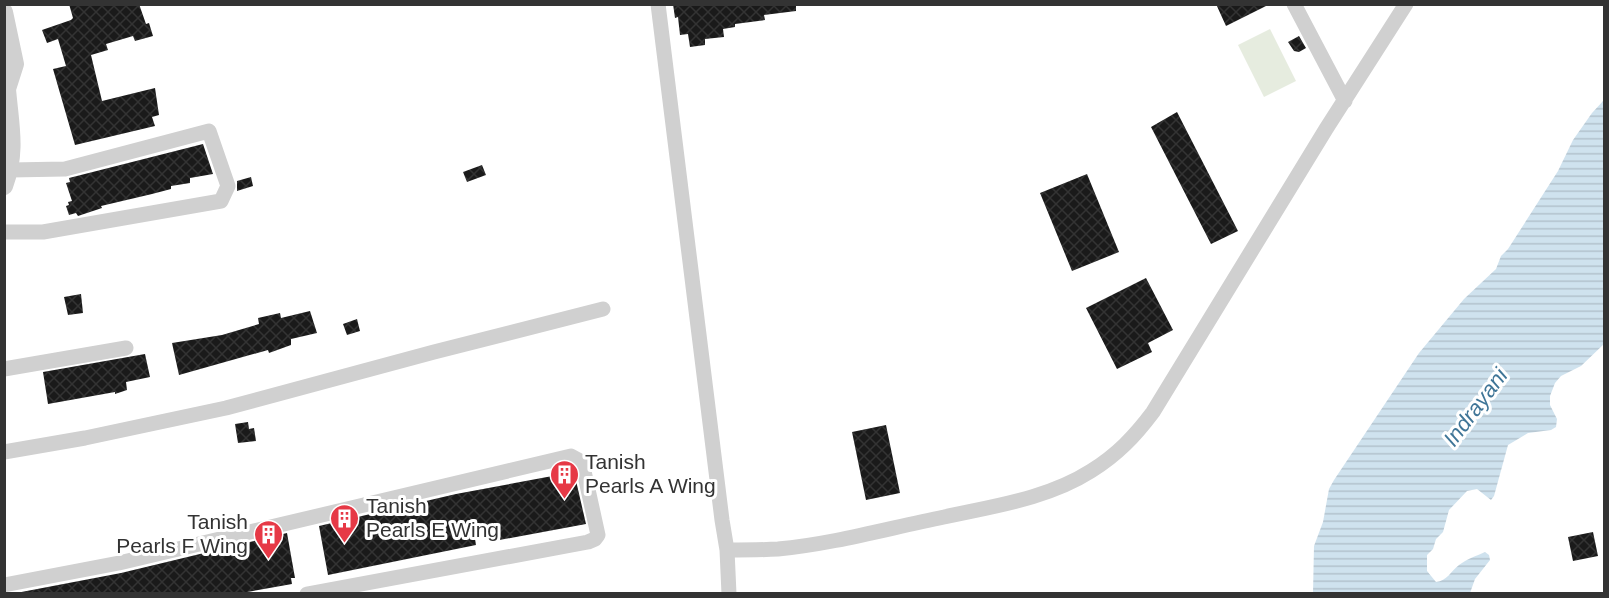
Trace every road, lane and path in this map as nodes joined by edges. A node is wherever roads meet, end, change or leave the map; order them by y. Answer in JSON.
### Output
{"nodes":[{"id":1,"x":658,"y":4,"type":"edge"},
{"id":2,"x":1294,"y":4,"type":"edge"},
{"id":3,"x":1406,"y":4,"type":"edge"},
{"id":4,"x":4,"y":12,"type":"edge"},
{"id":5,"x":6,"y":86,"type":"edge"},
{"id":6,"x":1345,"y":101,"type":"junction"},
{"id":7,"x":8,"y":133,"type":"edge"},
{"id":8,"x":7,"y":178,"type":"edge"},
{"id":9,"x":4,"y":232,"type":"edge"},
{"id":10,"x":603,"y":309,"type":"dead end"},
{"id":11,"x":126,"y":348,"type":"dead end"},
{"id":12,"x":4,"y":369,"type":"edge"},
{"id":13,"x":4,"y":452,"type":"edge"},
{"id":14,"x":728,"y":550,"type":"junction"},
{"id":15,"x":4,"y":585,"type":"edge"},
{"id":16,"x":307,"y":594,"type":"edge"},
{"id":17,"x":729,"y":594,"type":"edge"}],
"edges":[{"from":1,"to":14,"type":"street"},
{"from":2,"to":6,"type":"street"},
{"from":3,"to":6,"type":"street"},
{"from":4,"to":5,"type":"street"},
{"from":5,"to":7,"type":"street"},
{"from":6,"to":14,"type":"street"},
{"from":7,"to":8,"type":"street"},
{"from":8,"to":9,"type":"street"},
{"from":10,"to":13,"type":"street"},
{"from":11,"to":12,"type":"street"},
{"from":14,"to":17,"type":"street"},
{"from":15,"to":16,"type":"street"}]}
